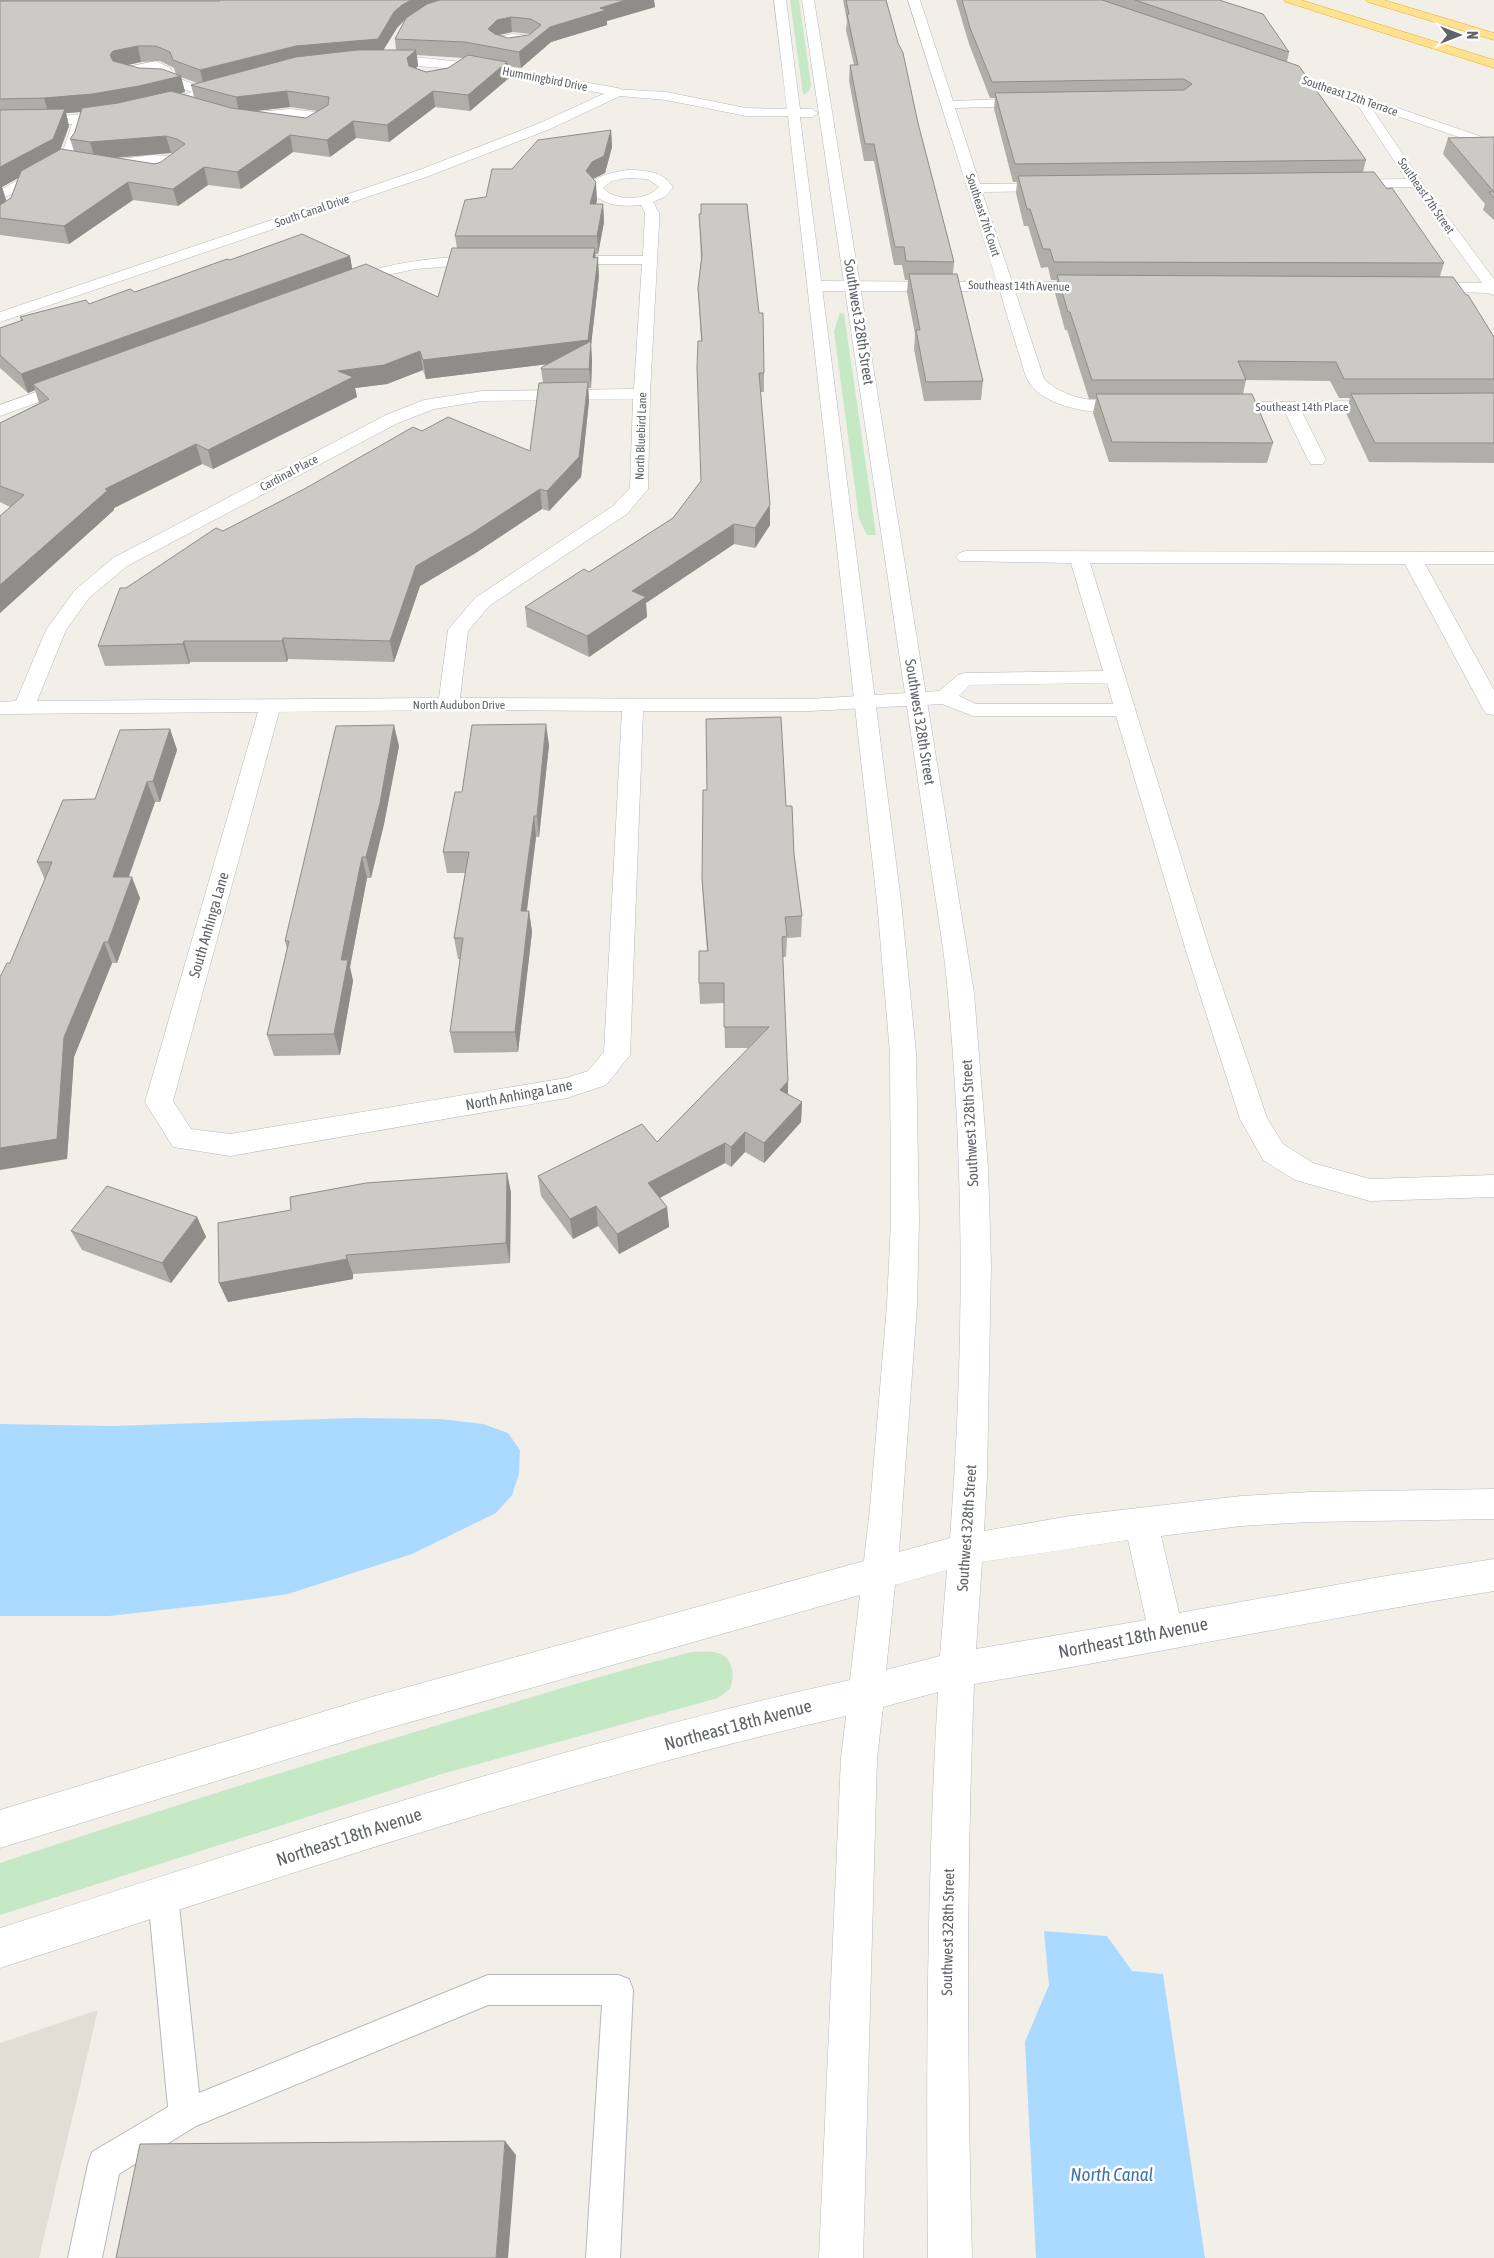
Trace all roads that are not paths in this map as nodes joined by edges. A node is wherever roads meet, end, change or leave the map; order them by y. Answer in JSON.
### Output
{"nodes":[{"id":1,"x":780,"y":0,"type":"edge"},
{"id":2,"x":808,"y":0,"type":"edge"},
{"id":3,"x":914,"y":0,"type":"edge"},
{"id":4,"x":1290,"y":0,"type":"edge"},
{"id":5,"x":1372,"y":0,"type":"edge"},
{"id":6,"x":1494,"y":37,"type":"edge"},
{"id":7,"x":508,"y":48,"type":"edge"},
{"id":8,"x":365,"y":60,"type":"edge"},
{"id":9,"x":435,"y":61,"type":"junction"},
{"id":10,"x":467,"y":64,"type":"junction"},
{"id":11,"x":1494,"y":64,"type":"edge"},
{"id":12,"x":480,"y":66,"type":"junction"},
{"id":13,"x":1267,"y":67,"type":"edge"},
{"id":14,"x":422,"y":72,"type":"edge"},
{"id":15,"x":450,"y":77,"type":"edge"},
{"id":16,"x":168,"y":79,"type":"edge"},
{"id":17,"x":243,"y":79,"type":"edge"},
{"id":18,"x":202,"y":92,"type":"junction"},
{"id":19,"x":618,"y":92,"type":"junction"},
{"id":20,"x":175,"y":100,"type":"junction"},
{"id":21,"x":1360,"y":100,"type":"junction"},
{"id":22,"x":1045,"y":102,"type":"edge"},
{"id":23,"x":947,"y":105,"type":"junction"},
{"id":24,"x":196,"y":109,"type":"edge"},
{"id":25,"x":826,"y":113,"type":"junction"},
{"id":26,"x":795,"y":114,"type":"junction"},
{"id":27,"x":230,"y":118,"type":"joint"},
{"id":28,"x":80,"y":119,"type":"junction"},
{"id":29,"x":0,"y":121,"type":"edge"},
{"id":30,"x":1494,"y":145,"type":"edge"},
{"id":31,"x":64,"y":160,"type":"junction"},
{"id":32,"x":88,"y":164,"type":"junction"},
{"id":33,"x":1416,"y":183,"type":"junction"},
{"id":34,"x":1327,"y":184,"type":"edge"},
{"id":35,"x":19,"y":185,"type":"junction"},
{"id":36,"x":1072,"y":187,"type":"edge"},
{"id":37,"x":974,"y":188,"type":"junction"},
{"id":38,"x":0,"y":196,"type":"edge"},
{"id":39,"x":645,"y":200,"type":"dead end"},
{"id":40,"x":14,"y":202,"type":"edge"},
{"id":41,"x":502,"y":259,"type":"edge"},
{"id":42,"x":552,"y":260,"type":"edge"},
{"id":43,"x":650,"y":260,"type":"junction"},
{"id":44,"x":853,"y":285,"type":"junction"},
{"id":45,"x":815,"y":286,"type":"junction"},
{"id":46,"x":1005,"y":287,"type":"junction"},
{"id":47,"x":1104,"y":287,"type":"edge"},
{"id":48,"x":334,"y":288,"type":"edge"},
{"id":49,"x":1407,"y":288,"type":"edge"},
{"id":50,"x":1493,"y":289,"type":"edge"},
{"id":51,"x":0,"y":317,"type":"edge"},
{"id":52,"x":82,"y":381,"type":"edge"},
{"id":53,"x":642,"y":394,"type":"junction"},
{"id":54,"x":1147,"y":406,"type":"edge"},
{"id":55,"x":1205,"y":406,"type":"edge"},
{"id":56,"x":1397,"y":406,"type":"edge"},
{"id":57,"x":1291,"y":407,"type":"junction"},
{"id":58,"x":0,"y":411,"type":"edge"},
{"id":59,"x":1317,"y":460,"type":"dead end"},
{"id":60,"x":966,"y":557,"type":"dead end"},
{"id":61,"x":1079,"y":557,"type":"junction"},
{"id":62,"x":1412,"y":558,"type":"junction"},
{"id":63,"x":1494,"y":558,"type":"edge"},
{"id":64,"x":1115,"y":677,"type":"junction"},
{"id":65,"x":931,"y":698,"type":"junction"},
{"id":66,"x":865,"y":701,"type":"junction"},
{"id":67,"x":449,"y":704,"type":"junction"},
{"id":68,"x":633,"y":705,"type":"junction"},
{"id":69,"x":270,"y":706,"type":"junction"},
{"id":70,"x":24,"y":707,"type":"junction"},
{"id":71,"x":0,"y":708,"type":"edge"},
{"id":72,"x":1494,"y":709,"type":"edge"},
{"id":73,"x":1125,"y":710,"type":"junction"},
{"id":74,"x":184,"y":1139,"type":"joint"},
{"id":75,"x":1494,"y":1186,"type":"edge"},
{"id":76,"x":1494,"y":1504,"type":"edge"},
{"id":77,"x":1141,"y":1523,"type":"junction"},
{"id":78,"x":967,"y":1549,"type":"junction"},
{"id":79,"x":880,"y":1575,"type":"junction"},
{"id":80,"x":1494,"y":1575,"type":"edge"},
{"id":81,"x":1166,"y":1632,"type":"junction"},
{"id":82,"x":957,"y":1668,"type":"junction"},
{"id":83,"x":865,"y":1694,"type":"junction"},
{"id":84,"x":0,"y":1829,"type":"edge"},
{"id":85,"x":163,"y":1896,"type":"junction"},
{"id":86,"x":0,"y":1948,"type":"edge"},
{"id":87,"x":185,"y":2116,"type":"junction"},
{"id":88,"x":85,"y":2258,"type":"edge"},
{"id":89,"x":603,"y":2258,"type":"edge"},
{"id":90,"x":841,"y":2258,"type":"edge"},
{"id":91,"x":950,"y":2258,"type":"edge"}],
"edges":[{"from":1,"to":26,"type":"street"},
{"from":2,"to":25,"type":"street","name":"Southwest 328th Street"},
{"from":3,"to":23,"type":"street","name":"Southeast 7th Court"},
{"from":4,"to":11,"type":"highway"},
{"from":5,"to":6,"type":"highway"},
{"from":7,"to":12,"type":"street"},
{"from":8,"to":9,"type":"street","name":"Hummingbird Drive"},
{"from":9,"to":10,"type":"street","name":"Hummingbird Drive"},
{"from":9,"to":14,"type":"street"},
{"from":10,"to":12,"type":"street","name":"Hummingbird Drive"},
{"from":10,"to":15,"type":"street"},
{"from":12,"to":19,"type":"street","name":"Hummingbird Drive"},
{"from":13,"to":21,"type":"street","name":"Southeast 12th Terrace"},
{"from":16,"to":18,"type":"street"},
{"from":17,"to":18,"type":"street"},
{"from":18,"to":20,"type":"street"},
{"from":19,"to":26,"type":"street","name":"Hummingbird Drive"},
{"from":19,"to":51,"type":"street","name":"South Canal Drive"},
{"from":20,"to":24,"type":"street"},
{"from":20,"to":28,"type":"street"},
{"from":21,"to":30,"type":"street","name":"Southeast 12th Terrace"},
{"from":21,"to":33,"type":"street","name":"Southeast 7th Street"},
{"from":22,"to":23,"type":"street"},
{"from":23,"to":37,"type":"street","name":"Southeast 7th Court"},
{"from":25,"to":26,"type":"street","name":"Hummingbird Drive"},
{"from":25,"to":44,"type":"street","name":"Southwest 328th Street"},
{"from":26,"to":45,"type":"street"},
{"from":27,"to":27,"type":"street"},
{"from":28,"to":29,"type":"street"},
{"from":28,"to":31,"type":"street"},
{"from":31,"to":32,"type":"street"},
{"from":31,"to":35,"type":"street"},
{"from":32,"to":32,"type":"street"},
{"from":33,"to":34,"type":"street"},
{"from":33,"to":50,"type":"street","name":"Southeast 7th Street"},
{"from":35,"to":38,"type":"street"},
{"from":35,"to":40,"type":"street"},
{"from":36,"to":37,"type":"street"},
{"from":37,"to":46,"type":"street","name":"Southeast 7th Court"},
{"from":39,"to":43,"type":"street","name":"North Bluebird Lane"},
{"from":41,"to":48,"type":"street"},
{"from":42,"to":43,"type":"street"},
{"from":43,"to":53,"type":"street","name":"North Bluebird Lane"},
{"from":44,"to":45,"type":"street","name":"Southeast 14th Avenue"},
{"from":44,"to":46,"type":"street","name":"Southeast 14th Avenue"},
{"from":44,"to":65,"type":"street","name":"Southwest 328th Street"},
{"from":45,"to":66,"type":"street"},
{"from":46,"to":47,"type":"street","name":"Southeast 14th Avenue"},
{"from":46,"to":54,"type":"street","name":"Southeast 7th Court"},
{"from":49,"to":50,"type":"street"},
{"from":52,"to":58,"type":"street"},
{"from":53,"to":67,"type":"street","name":"North Bluebird Lane"},
{"from":53,"to":70,"type":"street","name":"Cardinal Place"},
{"from":55,"to":57,"type":"street","name":"Southeast 14th Place"},
{"from":56,"to":57,"type":"street","name":"Southeast 14th Place"},
{"from":57,"to":59,"type":"street"},
{"from":60,"to":61,"type":"street"},
{"from":61,"to":62,"type":"street"},
{"from":61,"to":64,"type":"street"},
{"from":62,"to":63,"type":"street"},
{"from":62,"to":72,"type":"street"},
{"from":64,"to":65,"type":"street"},
{"from":64,"to":73,"type":"street"},
{"from":65,"to":66,"type":"street","name":"North Audubon Drive"},
{"from":65,"to":73,"type":"street"},
{"from":65,"to":78,"type":"street","name":"Southwest 328th Street"},
{"from":66,"to":68,"type":"street","name":"North Audubon Drive"},
{"from":66,"to":79,"type":"street"},
{"from":67,"to":68,"type":"street","name":"North Audubon Drive"},
{"from":67,"to":69,"type":"street","name":"North Audubon Drive"},
{"from":68,"to":74,"type":"street","name":"North Anhinga Lane"},
{"from":69,"to":70,"type":"street","name":"North Audubon Drive"},
{"from":69,"to":74,"type":"street","name":"South Anhinga Lane"},
{"from":70,"to":71,"type":"street","name":"North Audubon Drive"},
{"from":73,"to":75,"type":"street"},
{"from":76,"to":77,"type":"street"},
{"from":77,"to":78,"type":"street"},
{"from":77,"to":81,"type":"street"},
{"from":78,"to":79,"type":"street"},
{"from":78,"to":82,"type":"street","name":"Southwest 328th Street"},
{"from":79,"to":83,"type":"street"},
{"from":79,"to":84,"type":"street"},
{"from":80,"to":81,"type":"street","name":"Northeast 18th Avenue"},
{"from":81,"to":82,"type":"street","name":"Northeast 18th Avenue"},
{"from":82,"to":83,"type":"street","name":"Northeast 18th Avenue"},
{"from":82,"to":91,"type":"street","name":"Southwest 328th Street"},
{"from":83,"to":85,"type":"street","name":"Northeast 18th Avenue"},
{"from":83,"to":90,"type":"street"},
{"from":85,"to":86,"type":"street","name":"Northeast 18th Avenue"},
{"from":85,"to":87,"type":"lane"},
{"from":87,"to":88,"type":"lane"},
{"from":87,"to":89,"type":"lane"}]}
